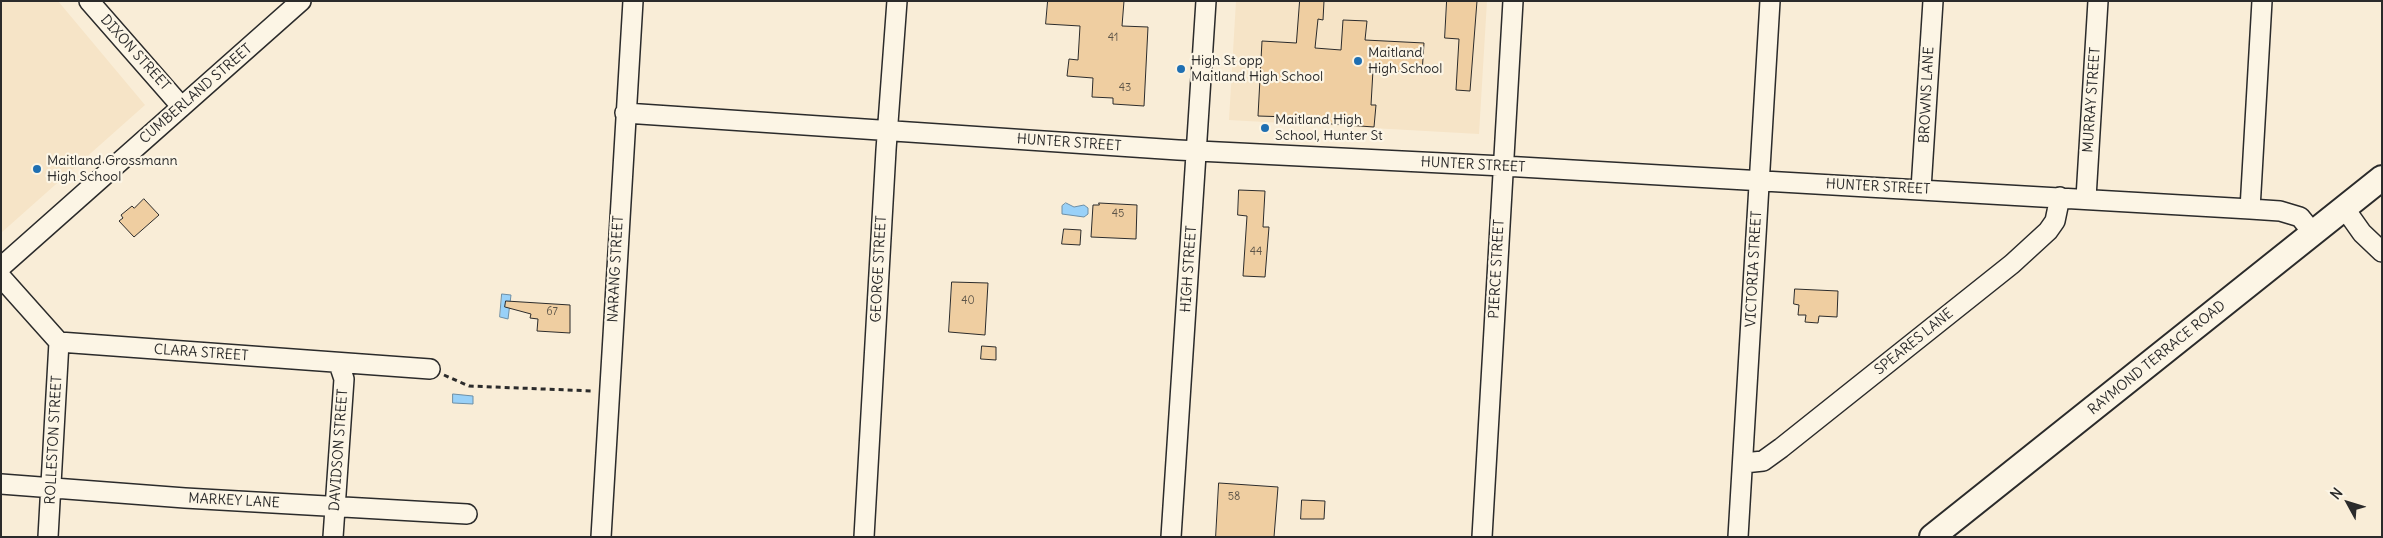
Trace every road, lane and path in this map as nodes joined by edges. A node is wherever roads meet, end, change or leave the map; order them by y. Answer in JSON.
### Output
{"nodes":[{"id":1,"x":89,"y":1,"type":"edge"},
{"id":2,"x":301,"y":1,"type":"edge"},
{"id":3,"x":633,"y":1,"type":"edge"},
{"id":4,"x":896,"y":1,"type":"edge"},
{"id":5,"x":1206,"y":1,"type":"edge"},
{"id":6,"x":1513,"y":1,"type":"edge"},
{"id":7,"x":1770,"y":1,"type":"edge"},
{"id":8,"x":1933,"y":1,"type":"edge"},
{"id":9,"x":2098,"y":1,"type":"edge"},
{"id":10,"x":2262,"y":1,"type":"edge"},
{"id":11,"x":181,"y":106,"type":"junction"},
{"id":12,"x":625,"y":113,"type":"junction"},
{"id":13,"x":887,"y":130,"type":"junction"},
{"id":14,"x":1197,"y":151,"type":"junction"},
{"id":15,"x":1503,"y":166,"type":"junction"},
{"id":16,"x":2382,"y":178,"type":"edge"},
{"id":17,"x":1758,"y":181,"type":"junction"},
{"id":18,"x":1922,"y":189,"type":"junction"},
{"id":19,"x":2060,"y":197,"type":"junction"},
{"id":20,"x":2086,"y":198,"type":"junction"},
{"id":21,"x":2250,"y":209,"type":"junction"},
{"id":22,"x":2345,"y":209,"type":"junction"},
{"id":23,"x":2313,"y":233,"type":"junction"},
{"id":24,"x":2382,"y":252,"type":"edge"},
{"id":25,"x":1,"y":267,"type":"edge"},
{"id":26,"x":1,"y":277,"type":"edge"},
{"id":27,"x":59,"y":342,"type":"junction"},
{"id":28,"x":339,"y":364,"type":"junction"},
{"id":29,"x":430,"y":369,"type":"joint"},
{"id":30,"x":609,"y":392,"type":"junction"},
{"id":31,"x":1744,"y":463,"type":"junction"},
{"id":32,"x":1,"y":484,"type":"edge"},
{"id":33,"x":51,"y":488,"type":"junction"},
{"id":34,"x":335,"y":506,"type":"junction"},
{"id":35,"x":467,"y":514,"type":"dead end"},
{"id":36,"x":48,"y":537,"type":"edge"},
{"id":37,"x":333,"y":537,"type":"edge"},
{"id":38,"x":600,"y":537,"type":"edge"},
{"id":39,"x":864,"y":537,"type":"edge"},
{"id":40,"x":1171,"y":537,"type":"edge"},
{"id":41,"x":1482,"y":537,"type":"edge"},
{"id":42,"x":1738,"y":537,"type":"edge"},
{"id":43,"x":1932,"y":537,"type":"edge"}],
"edges":[{"from":1,"to":11,"type":"street","name":"DIXON STREET"},
{"from":2,"to":11,"type":"street","name":"CUMBERLAND STREET"},
{"from":3,"to":12,"type":"street","name":"NARANG STREET"},
{"from":4,"to":13,"type":"street","name":"GEORGE STREET"},
{"from":5,"to":14,"type":"street","name":"HIGH STREET"},
{"from":6,"to":15,"type":"street","name":"PIERCE STREET"},
{"from":7,"to":17,"type":"street","name":"VICTORIA STREET"},
{"from":8,"to":18,"type":"street","name":"BROWNS LANE"},
{"from":9,"to":20,"type":"street","name":"MURRAY STREET"},
{"from":10,"to":21,"type":"street"},
{"from":11,"to":25,"type":"street","name":"CUMBERLAND STREET"},
{"from":12,"to":13,"type":"street","name":"HUNTER STREET"},
{"from":12,"to":30,"type":"street","name":"NARANG STREET"},
{"from":13,"to":14,"type":"street","name":"HUNTER STREET"},
{"from":13,"to":39,"type":"street","name":"GEORGE STREET"},
{"from":14,"to":15,"type":"street","name":"HUNTER STREET"},
{"from":14,"to":40,"type":"street","name":"HIGH STREET"},
{"from":15,"to":17,"type":"street","name":"HUNTER STREET"},
{"from":15,"to":41,"type":"street","name":"PIERCE STREET"},
{"from":16,"to":22,"type":"main road","name":"RAYMOND TERRACE ROAD"},
{"from":17,"to":18,"type":"street","name":"HUNTER STREET"},
{"from":17,"to":31,"type":"street","name":"VICTORIA STREET"},
{"from":18,"to":19,"type":"street","name":"HUNTER STREET"},
{"from":19,"to":20,"type":"street","name":"HUNTER STREET"},
{"from":19,"to":31,"type":"street","name":"SPEARES LANE"},
{"from":20,"to":21,"type":"street","name":"HUNTER STREET"},
{"from":21,"to":23,"type":"street","name":"HUNTER STREET"},
{"from":22,"to":23,"type":"main road","name":"RAYMOND TERRACE ROAD"},
{"from":22,"to":24,"type":"street"},
{"from":23,"to":43,"type":"main road","name":"RAYMOND TERRACE ROAD"},
{"from":26,"to":27,"type":"street"},
{"from":27,"to":28,"type":"street","name":"CLARA STREET"},
{"from":27,"to":33,"type":"street","name":"ROLLESTON STREET"},
{"from":28,"to":29,"type":"street","name":"CLARA STREET"},
{"from":28,"to":34,"type":"street","name":"DAVIDSON STREET"},
{"from":29,"to":30,"type":"path"},
{"from":30,"to":38,"type":"street","name":"NARANG STREET"},
{"from":31,"to":42,"type":"street","name":"VICTORIA STREET"},
{"from":32,"to":33,"type":"street","name":"MARKEY LANE"},
{"from":33,"to":34,"type":"street","name":"MARKEY LANE"},
{"from":33,"to":36,"type":"street","name":"ROLLESTON STREET"},
{"from":34,"to":35,"type":"street","name":"MARKEY LANE"},
{"from":34,"to":37,"type":"street","name":"DAVIDSON STREET"}]}
